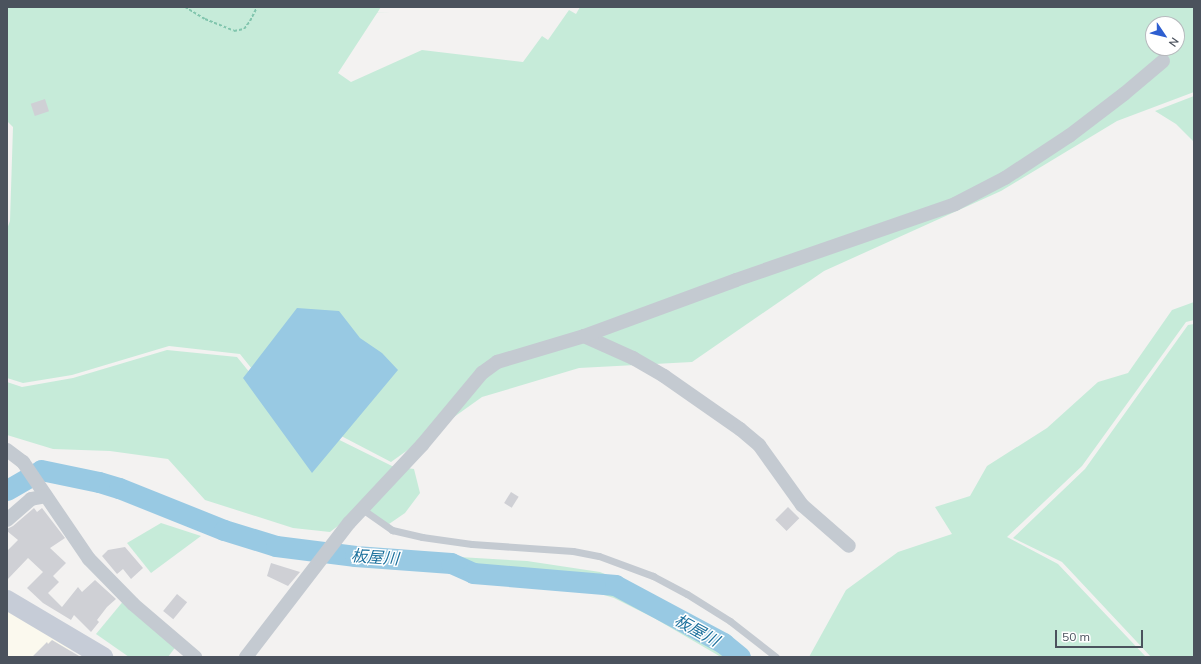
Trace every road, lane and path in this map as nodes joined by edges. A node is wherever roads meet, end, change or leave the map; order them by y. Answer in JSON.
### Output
{"nodes":[{"id":1,"x":185,"y":7,"type":"edge"},
{"id":2,"x":257,"y":7,"type":"edge"},
{"id":3,"x":1163,"y":61,"type":"dead end"},
{"id":4,"x":584,"y":336,"type":"junction"},
{"id":5,"x":7,"y":450,"type":"edge"},
{"id":6,"x":44,"y":494,"type":"junction"},
{"id":7,"x":362,"y":509,"type":"junction"},
{"id":8,"x":7,"y":520,"type":"edge"},
{"id":9,"x":849,"y":546,"type":"dead end"},
{"id":10,"x":7,"y":600,"type":"edge"},
{"id":11,"x":103,"y":657,"type":"edge"},
{"id":12,"x":195,"y":657,"type":"edge"},
{"id":13,"x":246,"y":657,"type":"edge"},
{"id":14,"x":776,"y":657,"type":"edge"}],
"edges":[{"from":1,"to":2,"type":"path"},
{"from":3,"to":4,"type":"street"},
{"from":4,"to":7,"type":"street"},
{"from":4,"to":9,"type":"street"},
{"from":5,"to":6,"type":"street"},
{"from":6,"to":8,"type":"street"},
{"from":6,"to":12,"type":"street"},
{"from":7,"to":13,"type":"street"},
{"from":7,"to":14,"type":"lane"},
{"from":10,"to":11,"type":"main road"}]}
